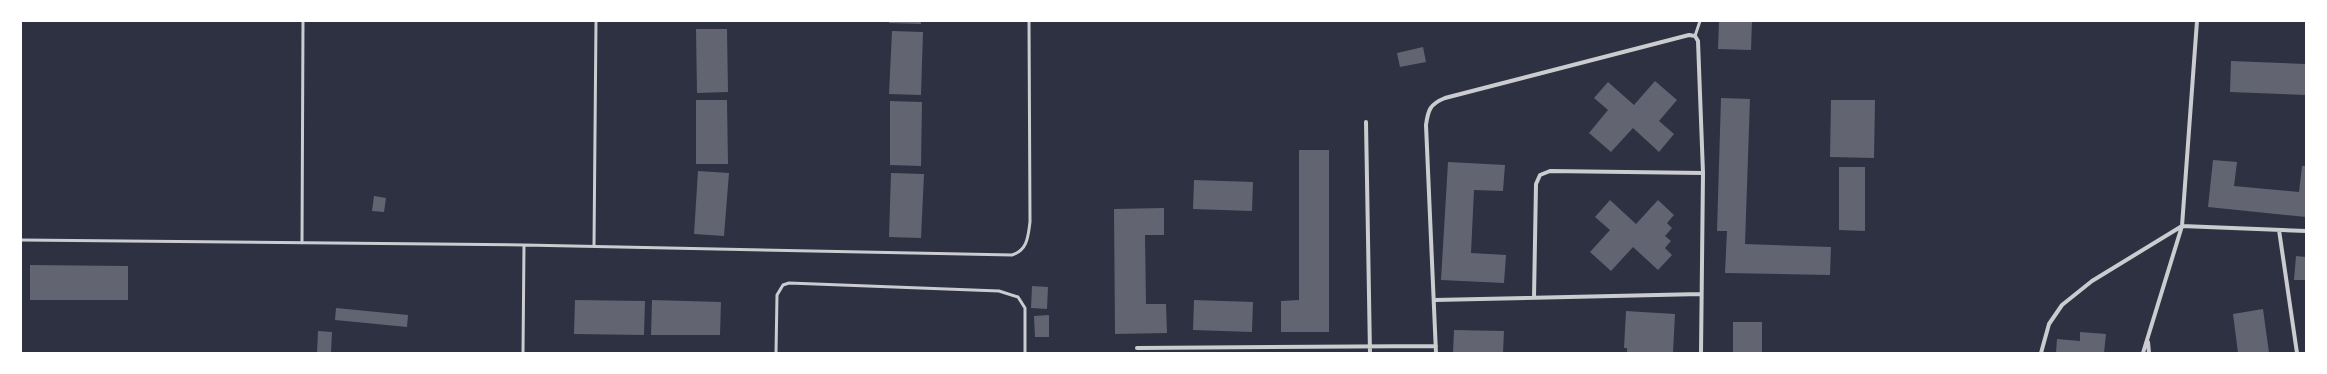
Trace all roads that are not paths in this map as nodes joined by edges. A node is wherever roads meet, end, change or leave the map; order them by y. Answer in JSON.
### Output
{"nodes":[{"id":1,"x":303,"y":21,"type":"edge"},
{"id":2,"x":596,"y":21,"type":"edge"},
{"id":3,"x":1029,"y":21,"type":"edge"},
{"id":4,"x":1700,"y":21,"type":"edge"},
{"id":5,"x":2197,"y":21,"type":"edge"},
{"id":6,"x":1695,"y":36,"type":"junction"},
{"id":7,"x":1366,"y":122,"type":"dead end"},
{"id":8,"x":1703,"y":173,"type":"junction"},
{"id":9,"x":2182,"y":226,"type":"junction"},
{"id":10,"x":2279,"y":230,"type":"junction"},
{"id":11,"x":2306,"y":231,"type":"edge"},
{"id":12,"x":21,"y":240,"type":"edge"},
{"id":13,"x":302,"y":242,"type":"junction"},
{"id":14,"x":524,"y":245,"type":"junction"},
{"id":15,"x":594,"y":246,"type":"junction"},
{"id":16,"x":1701,"y":294,"type":"junction"},
{"id":17,"x":1534,"y":298,"type":"junction"},
{"id":18,"x":1435,"y":300,"type":"junction"},
{"id":19,"x":2147,"y":338,"type":"junction"},
{"id":20,"x":1370,"y":346,"type":"junction"},
{"id":21,"x":1436,"y":346,"type":"junction"},
{"id":22,"x":1137,"y":348,"type":"dead end"},
{"id":23,"x":523,"y":353,"type":"edge"},
{"id":24,"x":776,"y":353,"type":"edge"},
{"id":25,"x":1025,"y":353,"type":"edge"},
{"id":26,"x":1370,"y":353,"type":"edge"},
{"id":27,"x":1436,"y":353,"type":"edge"},
{"id":28,"x":1701,"y":353,"type":"edge"},
{"id":29,"x":2041,"y":353,"type":"edge"},
{"id":30,"x":2143,"y":353,"type":"edge"},
{"id":31,"x":2149,"y":353,"type":"edge"},
{"id":32,"x":2297,"y":353,"type":"edge"}],
"edges":[{"from":1,"to":13,"type":"lane"},
{"from":2,"to":15,"type":"lane"},
{"from":3,"to":15,"type":"lane"},
{"from":4,"to":6,"type":"lane"},
{"from":5,"to":9,"type":"street"},
{"from":6,"to":8,"type":"street"},
{"from":6,"to":18,"type":"street"},
{"from":7,"to":20,"type":"street"},
{"from":8,"to":16,"type":"street"},
{"from":8,"to":17,"type":"street"},
{"from":9,"to":10,"type":"street"},
{"from":9,"to":19,"type":"street"},
{"from":9,"to":29,"type":"street"},
{"from":10,"to":11,"type":"street"},
{"from":10,"to":32,"type":"street"},
{"from":12,"to":13,"type":"lane"},
{"from":13,"to":14,"type":"lane"},
{"from":14,"to":15,"type":"lane"},
{"from":14,"to":23,"type":"lane"},
{"from":16,"to":17,"type":"street"},
{"from":16,"to":28,"type":"street"},
{"from":17,"to":18,"type":"street"},
{"from":18,"to":21,"type":"street"},
{"from":19,"to":30,"type":"street"},
{"from":19,"to":31,"type":"street"},
{"from":20,"to":21,"type":"street"},
{"from":20,"to":22,"type":"street"},
{"from":20,"to":26,"type":"street"},
{"from":21,"to":27,"type":"street"},
{"from":24,"to":25,"type":"lane"}]}
